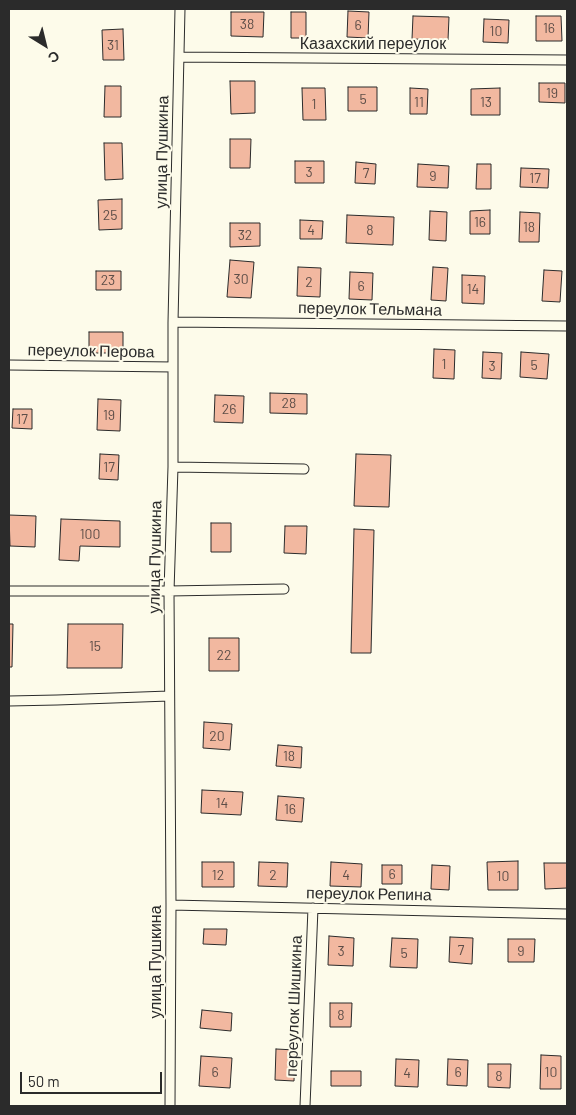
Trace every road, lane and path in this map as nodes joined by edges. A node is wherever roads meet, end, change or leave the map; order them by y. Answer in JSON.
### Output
{"nodes":[{"id":1,"x":180,"y":9,"type":"edge"},
{"id":2,"x":179,"y":57,"type":"junction"},
{"id":3,"x":567,"y":60,"type":"edge"},
{"id":4,"x":173,"y":322,"type":"junction"},
{"id":5,"x":567,"y":326,"type":"edge"},
{"id":6,"x":9,"y":365,"type":"edge"},
{"id":7,"x":172,"y":367,"type":"junction"},
{"id":8,"x":173,"y":467,"type":"junction"},
{"id":9,"x":304,"y":469,"type":"dead end"},
{"id":10,"x":284,"y":589,"type":"dead end"},
{"id":11,"x":9,"y":591,"type":"edge"},
{"id":12,"x":168,"y":591,"type":"junction"},
{"id":13,"x":169,"y":696,"type":"junction"},
{"id":14,"x":9,"y":700,"type":"edge"},
{"id":15,"x":171,"y":905,"type":"junction"},
{"id":16,"x":313,"y":908,"type":"junction"},
{"id":17,"x":567,"y":914,"type":"edge"},
{"id":18,"x":170,"y":1106,"type":"edge"},
{"id":19,"x":305,"y":1106,"type":"edge"}],
"edges":[{"from":1,"to":2,"type":"lane","name":"улица Пушкина"},
{"from":2,"to":3,"type":"lane","name":"Казахский переулок"},
{"from":2,"to":4,"type":"lane","name":"улица Пушкина"},
{"from":4,"to":5,"type":"lane","name":"переулок Тельмана"},
{"from":4,"to":7,"type":"lane","name":"улица Пушкина"},
{"from":6,"to":7,"type":"lane","name":"переулок Перова"},
{"from":7,"to":8,"type":"lane","name":"улица Пушкина"},
{"from":8,"to":9,"type":"lane"},
{"from":8,"to":12,"type":"lane","name":"улица Пушкина"},
{"from":10,"to":12,"type":"lane"},
{"from":11,"to":12,"type":"lane"},
{"from":12,"to":13,"type":"lane","name":"улица Пушкина"},
{"from":13,"to":14,"type":"lane"},
{"from":13,"to":15,"type":"lane","name":"улица Пушкина"},
{"from":15,"to":16,"type":"lane","name":"переулок Репина"},
{"from":15,"to":18,"type":"lane","name":"улица Пушкина"},
{"from":16,"to":17,"type":"lane","name":"переулок Репина"},
{"from":16,"to":19,"type":"lane","name":"переулок Шишкина"}]}
